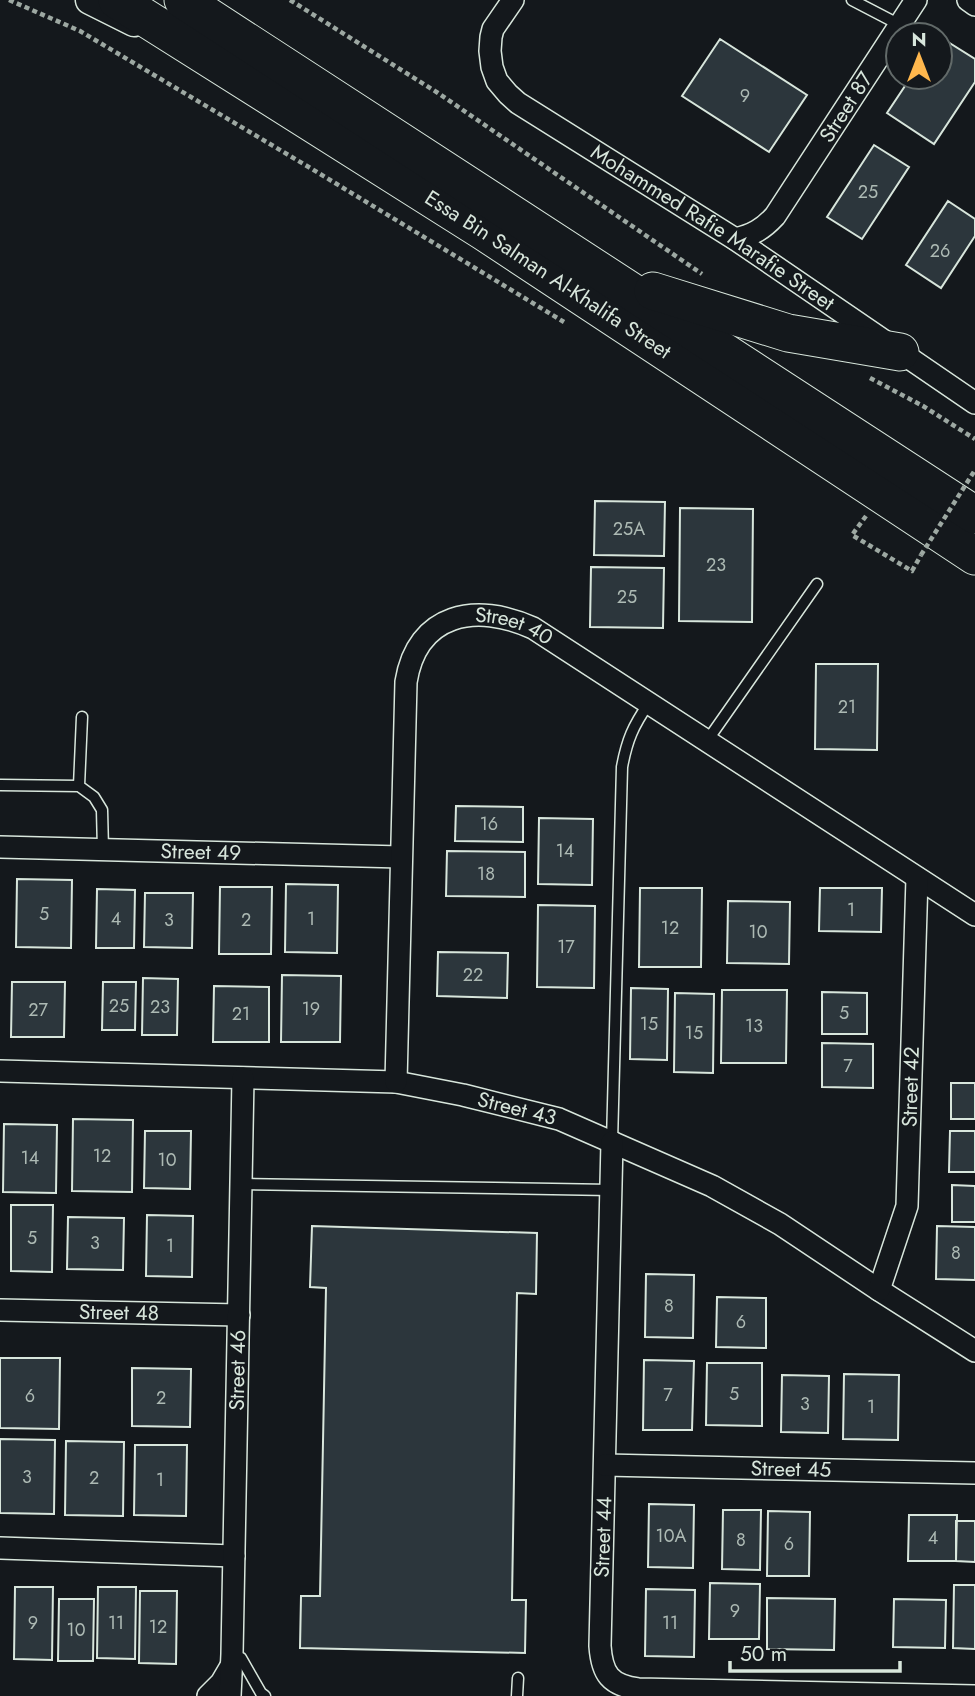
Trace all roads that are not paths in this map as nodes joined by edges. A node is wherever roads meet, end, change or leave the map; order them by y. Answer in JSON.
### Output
{"nodes":[{"id":1,"x":90,"y":0,"type":"edge"},
{"id":2,"x":117,"y":0,"type":"edge"},
{"id":3,"x":183,"y":0,"type":"edge"},
{"id":4,"x":513,"y":0,"type":"edge"},
{"id":5,"x":852,"y":0,"type":"edge"},
{"id":6,"x":916,"y":0,"type":"edge"},
{"id":7,"x":968,"y":0,"type":"edge"},
{"id":8,"x":975,"y":5,"type":"edge"},
{"id":9,"x":894,"y":21,"type":"edge"},
{"id":10,"x":902,"y":21,"type":"edge"},
{"id":11,"x":884,"y":49,"type":"edge"},
{"id":12,"x":220,"y":64,"type":"junction"},
{"id":13,"x":775,"y":216,"type":"junction"},
{"id":14,"x":736,"y":239,"type":"junction"},
{"id":15,"x":775,"y":265,"type":"junction"},
{"id":16,"x":609,"y":277,"type":"junction"},
{"id":17,"x":900,"y":352,"type":"junction"},
{"id":18,"x":975,"y":403,"type":"edge"},
{"id":19,"x":975,"y":515,"type":"edge"},
{"id":20,"x":975,"y":556,"type":"edge"},
{"id":21,"x":817,"y":584,"type":"dead end"},
{"id":22,"x":649,"y":703,"type":"junction"},
{"id":23,"x":82,"y":717,"type":"dead end"},
{"id":24,"x":707,"y":741,"type":"junction"},
{"id":25,"x":0,"y":785,"type":"edge"},
{"id":26,"x":79,"y":786,"type":"junction"},
{"id":27,"x":0,"y":847,"type":"edge"},
{"id":28,"x":103,"y":850,"type":"junction"},
{"id":29,"x":401,"y":857,"type":"junction"},
{"id":30,"x":917,"y":878,"type":"junction"},
{"id":31,"x":975,"y":915,"type":"edge"},
{"id":32,"x":0,"y":1071,"type":"edge"},
{"id":33,"x":243,"y":1078,"type":"junction"},
{"id":34,"x":396,"y":1082,"type":"junction"},
{"id":35,"x":612,"y":1142,"type":"junction"},
{"id":36,"x":242,"y":1184,"type":"junction"},
{"id":37,"x":611,"y":1190,"type":"junction"},
{"id":38,"x":879,"y":1290,"type":"junction"},
{"id":39,"x":0,"y":1310,"type":"edge"},
{"id":40,"x":239,"y":1315,"type":"junction"},
{"id":41,"x":975,"y":1351,"type":"edge"},
{"id":42,"x":605,"y":1465,"type":"junction"},
{"id":43,"x":975,"y":1473,"type":"edge"},
{"id":44,"x":0,"y":1548,"type":"edge"},
{"id":45,"x":234,"y":1556,"type":"junction"},
{"id":46,"x":232,"y":1659,"type":"junction"},
{"id":47,"x":518,"y":1678,"type":"dead end"},
{"id":48,"x":858,"y":1695,"type":"edge"},
{"id":49,"x":208,"y":1696,"type":"edge"},
{"id":50,"x":230,"y":1696,"type":"edge"},
{"id":51,"x":265,"y":1696,"type":"edge"},
{"id":52,"x":517,"y":1696,"type":"edge"},
{"id":53,"x":975,"y":1696,"type":"edge"}],
"edges":[{"from":1,"to":12,"type":"street"},
{"from":2,"to":12,"type":"highway","name":"Essa Bin Salman Al-Khalifa Street"},
{"from":3,"to":16,"type":"highway","name":"Essa Bin Salman Al-Khalifa Street"},
{"from":4,"to":14,"type":"street","name":"Mohammed Rafie Marafie Street"},
{"from":5,"to":9,"type":"lane"},
{"from":6,"to":10,"type":"street","name":"Street 87"},
{"from":7,"to":8,"type":"street"},
{"from":11,"to":13,"type":"street","name":"Street 87"},
{"from":12,"to":20,"type":"highway","name":"Essa Bin Salman Al-Khalifa Street"},
{"from":13,"to":14,"type":"street","name":"Street 87"},
{"from":13,"to":15,"type":"street","name":"Street 87"},
{"from":14,"to":15,"type":"street","name":"Mohammed Rafie Marafie Street"},
{"from":15,"to":17,"type":"street","name":"Mohammed Rafie Marafie Street"},
{"from":16,"to":17,"type":"highway"},
{"from":16,"to":19,"type":"highway","name":"Essa Bin Salman Al-Khalifa Street"},
{"from":17,"to":18,"type":"street","name":"Mohammed Rafie Marafie Street"},
{"from":21,"to":24,"type":"lane"},
{"from":22,"to":24,"type":"street","name":"Street 40"},
{"from":22,"to":29,"type":"street","name":"Street 40"},
{"from":22,"to":35,"type":"lane"},
{"from":23,"to":26,"type":"lane"},
{"from":24,"to":30,"type":"street","name":"Street 40"},
{"from":25,"to":26,"type":"lane"},
{"from":26,"to":28,"type":"lane"},
{"from":27,"to":28,"type":"street","name":"Street 49"},
{"from":28,"to":29,"type":"street","name":"Street 49"},
{"from":29,"to":34,"type":"street","name":"Street 40"},
{"from":30,"to":31,"type":"street","name":"Street 40"},
{"from":30,"to":38,"type":"street","name":"Street 42"},
{"from":32,"to":33,"type":"street","name":"Street 43"},
{"from":33,"to":34,"type":"street","name":"Street 43"},
{"from":33,"to":36,"type":"street","name":"Street 46"},
{"from":34,"to":35,"type":"street","name":"Street 43"},
{"from":35,"to":37,"type":"street","name":"Street 44"},
{"from":35,"to":38,"type":"street","name":"Street 43"},
{"from":36,"to":37,"type":"lane"},
{"from":36,"to":40,"type":"street","name":"Street 46"},
{"from":37,"to":42,"type":"street","name":"Street 44"},
{"from":38,"to":41,"type":"street","name":"Street 43"},
{"from":39,"to":40,"type":"street","name":"Street 48"},
{"from":40,"to":45,"type":"street","name":"Street 46"},
{"from":42,"to":43,"type":"street","name":"Street 45"},
{"from":42,"to":48,"type":"street","name":"Street 44"},
{"from":44,"to":45,"type":"street"},
{"from":45,"to":46,"type":"street","name":"Street 46"},
{"from":46,"to":49,"type":"street"},
{"from":46,"to":50,"type":"street","name":"Street 46"},
{"from":46,"to":51,"type":"lane"},
{"from":47,"to":52,"type":"lane"},
{"from":48,"to":53,"type":"street","name":"Street 44"}]}
